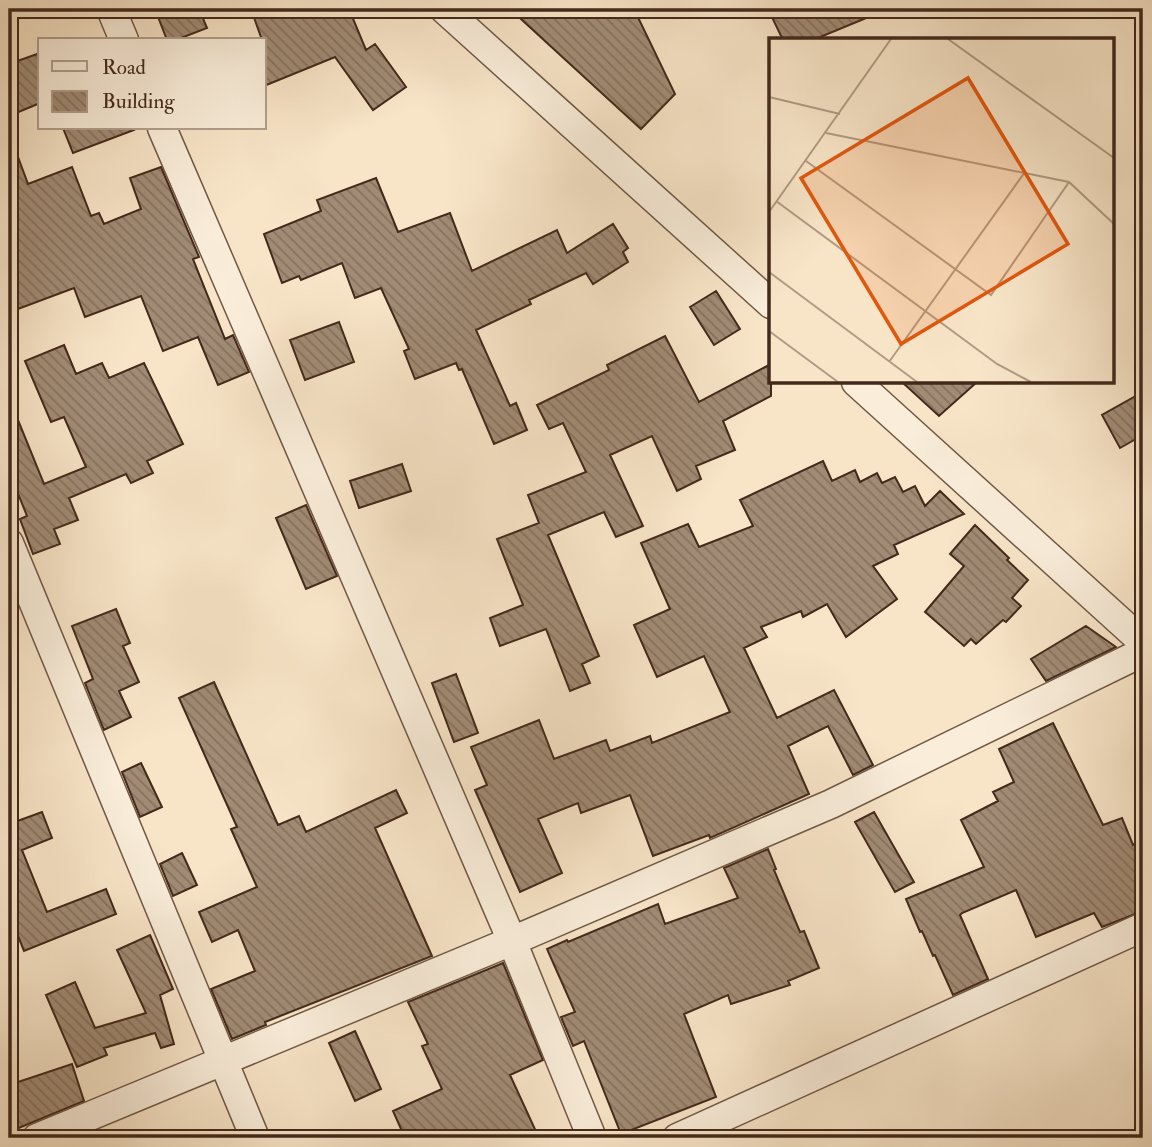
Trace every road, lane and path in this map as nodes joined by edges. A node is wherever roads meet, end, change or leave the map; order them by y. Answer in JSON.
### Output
{"nodes":[{"id":1,"x":111,"y":9,"type":"edge"},
{"id":2,"x":444,"y":9,"type":"edge"},
{"id":3,"x":123,"y":38,"type":"edge"},
{"id":4,"x":163,"y":130,"type":"edge"},
{"id":5,"x":769,"y":302,"type":"edge"},
{"id":6,"x":857,"y":383,"type":"edge"},
{"id":7,"x":9,"y":543,"type":"edge"},
{"id":8,"x":1143,"y":642,"type":"edge"},
{"id":9,"x":1143,"y":652,"type":"edge"},
{"id":10,"x":1143,"y":927,"type":"edge"},
{"id":11,"x":512,"y":941,"type":"junction"},
{"id":12,"x":221,"y":1061,"type":"junction"},
{"id":13,"x":37,"y":1138,"type":"edge"},
{"id":14,"x":255,"y":1138,"type":"edge"},
{"id":15,"x":592,"y":1138,"type":"edge"},
{"id":16,"x":677,"y":1138,"type":"edge"}],
"edges":[{"from":1,"to":3,"type":"street"},
{"from":2,"to":5,"type":"street"},
{"from":4,"to":11,"type":"street"},
{"from":6,"to":8,"type":"street"},
{"from":7,"to":12,"type":"street"},
{"from":9,"to":11,"type":"street"},
{"from":10,"to":16,"type":"street"},
{"from":11,"to":12,"type":"street"},
{"from":11,"to":15,"type":"street"},
{"from":12,"to":13,"type":"street"},
{"from":12,"to":14,"type":"street"}]}
